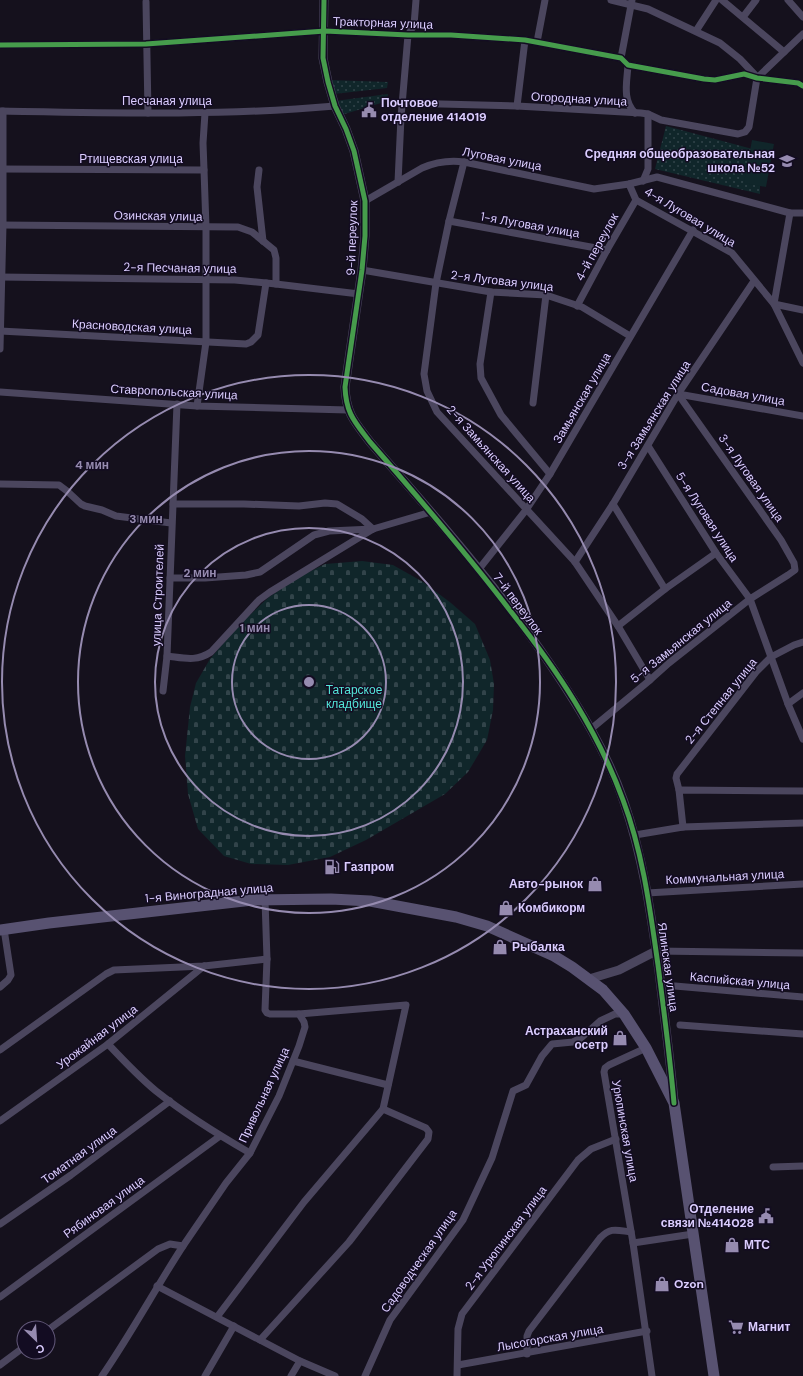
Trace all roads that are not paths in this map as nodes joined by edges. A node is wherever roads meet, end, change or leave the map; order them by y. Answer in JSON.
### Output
{"nodes":[{"id":1,"x":324,"y":0,"type":"edge"},
{"id":2,"x":416,"y":0,"type":"edge"},
{"id":3,"x":545,"y":0,"type":"edge"},
{"id":4,"x":611,"y":0,"type":"edge"},
{"id":5,"x":716,"y":0,"type":"edge"},
{"id":6,"x":722,"y":0,"type":"edge"},
{"id":7,"x":756,"y":0,"type":"edge"},
{"id":8,"x":788,"y":0,"type":"edge"},
{"id":9,"x":146,"y":2,"type":"dead end"},
{"id":10,"x":632,"y":2,"type":"edge"},
{"id":11,"x":743,"y":17,"type":"junction"},
{"id":12,"x":803,"y":17,"type":"edge"},
{"id":13,"x":325,"y":30,"type":"junction"},
{"id":14,"x":696,"y":31,"type":"junction"},
{"id":15,"x":803,"y":34,"type":"edge"},
{"id":16,"x":408,"y":35,"type":"junction"},
{"id":17,"x":525,"y":40,"type":"junction"},
{"id":18,"x":537,"y":42,"type":"junction"},
{"id":19,"x":146,"y":44,"type":"junction"},
{"id":20,"x":0,"y":45,"type":"edge"},
{"id":21,"x":784,"y":52,"type":"junction"},
{"id":22,"x":621,"y":58,"type":"junction"},
{"id":23,"x":628,"y":65,"type":"junction"},
{"id":24,"x":757,"y":78,"type":"junction"},
{"id":25,"x":803,"y":86,"type":"edge"},
{"id":26,"x":402,"y":103,"type":"junction"},
{"id":27,"x":334,"y":106,"type":"junction"},
{"id":28,"x":517,"y":106,"type":"junction"},
{"id":29,"x":2,"y":111,"type":"edge"},
{"id":30,"x":205,"y":112,"type":"junction"},
{"id":31,"x":148,"y":113,"type":"junction"},
{"id":32,"x":635,"y":113,"type":"junction"},
{"id":33,"x":648,"y":114,"type":"junction"},
{"id":34,"x":464,"y":162,"type":"junction"},
{"id":35,"x":2,"y":169,"type":"edge"},
{"id":36,"x":204,"y":170,"type":"junction"},
{"id":37,"x":259,"y":170,"type":"dead end"},
{"id":38,"x":643,"y":180,"type":"junction"},
{"id":39,"x":398,"y":182,"type":"junction"},
{"id":40,"x":629,"y":184,"type":"junction"},
{"id":41,"x":636,"y":200,"type":"junction"},
{"id":42,"x":365,"y":201,"type":"junction"},
{"id":43,"x":790,"y":213,"type":"junction"},
{"id":44,"x":803,"y":213,"type":"edge"},
{"id":45,"x":449,"y":221,"type":"junction"},
{"id":46,"x":2,"y":225,"type":"edge"},
{"id":47,"x":206,"y":227,"type":"junction"},
{"id":48,"x":693,"y":230,"type":"junction"},
{"id":49,"x":264,"y":242,"type":"junction"},
{"id":50,"x":607,"y":250,"type":"junction"},
{"id":51,"x":362,"y":270,"type":"junction"},
{"id":52,"x":1,"y":277,"type":"edge"},
{"id":53,"x":206,"y":279,"type":"junction"},
{"id":54,"x":754,"y":281,"type":"junction"},
{"id":55,"x":266,"y":283,"type":"junction"},
{"id":56,"x":436,"y":283,"type":"junction"},
{"id":57,"x":276,"y":284,"type":"junction"},
{"id":58,"x":491,"y":292,"type":"junction"},
{"id":59,"x":358,"y":294,"type":"junction"},
{"id":60,"x":546,"y":295,"type":"junction"},
{"id":61,"x":774,"y":304,"type":"junction"},
{"id":62,"x":577,"y":306,"type":"junction"},
{"id":63,"x":803,"y":310,"type":"edge"},
{"id":64,"x":0,"y":331,"type":"edge"},
{"id":65,"x":630,"y":336,"type":"junction"},
{"id":66,"x":206,"y":342,"type":"junction"},
{"id":67,"x":0,"y":349,"type":"edge"},
{"id":68,"x":803,"y":363,"type":"edge"},
{"id":69,"x":0,"y":392,"type":"edge"},
{"id":70,"x":678,"y":394,"type":"junction"},
{"id":71,"x":177,"y":404,"type":"junction"},
{"id":72,"x":533,"y":404,"type":"dead end"},
{"id":73,"x":197,"y":406,"type":"junction"},
{"id":74,"x":348,"y":410,"type":"junction"},
{"id":75,"x":803,"y":416,"type":"edge"},
{"id":76,"x":648,"y":446,"type":"junction"},
{"id":77,"x":550,"y":474,"type":"junction"},
{"id":78,"x":0,"y":484,"type":"edge"},
{"id":79,"x":173,"y":504,"type":"junction"},
{"id":80,"x":613,"y":504,"type":"junction"},
{"id":81,"x":526,"y":510,"type":"junction"},
{"id":82,"x":431,"y":512,"type":"junction"},
{"id":83,"x":171,"y":523,"type":"junction"},
{"id":84,"x":373,"y":529,"type":"junction"},
{"id":85,"x":716,"y":553,"type":"junction"},
{"id":86,"x":575,"y":562,"type":"junction"},
{"id":87,"x":479,"y":570,"type":"junction"},
{"id":88,"x":788,"y":576,"type":"joint"},
{"id":89,"x":170,"y":578,"type":"junction"},
{"id":90,"x":665,"y":589,"type":"junction"},
{"id":91,"x":750,"y":599,"type":"junction"},
{"id":92,"x":618,"y":626,"type":"junction"},
{"id":93,"x":803,"y":642,"type":"edge"},
{"id":94,"x":167,"y":656,"type":"junction"},
{"id":95,"x":771,"y":657,"type":"junction"},
{"id":96,"x":650,"y":680,"type":"junction"},
{"id":97,"x":164,"y":691,"type":"dead end"},
{"id":98,"x":803,"y":693,"type":"edge"},
{"id":99,"x":788,"y":704,"type":"junction"},
{"id":100,"x":590,"y":729,"type":"junction"},
{"id":101,"x":803,"y":739,"type":"edge"},
{"id":102,"x":679,"y":790,"type":"junction"},
{"id":103,"x":803,"y":791,"type":"edge"},
{"id":104,"x":803,"y":823,"type":"edge"},
{"id":105,"x":683,"y":827,"type":"junction"},
{"id":106,"x":635,"y":836,"type":"junction"},
{"id":107,"x":803,"y":884,"type":"edge"},
{"id":108,"x":648,"y":893,"type":"junction"},
{"id":109,"x":265,"y":900,"type":"junction"},
{"id":110,"x":2,"y":930,"type":"edge"},
{"id":111,"x":656,"y":951,"type":"junction"},
{"id":112,"x":803,"y":953,"type":"edge"},
{"id":113,"x":267,"y":959,"type":"junction"},
{"id":114,"x":204,"y":966,"type":"junction"},
{"id":115,"x":589,"y":979,"type":"junction"},
{"id":116,"x":675,"y":986,"type":"dead end"},
{"id":117,"x":0,"y":987,"type":"edge"},
{"id":118,"x":803,"y":997,"type":"edge"},
{"id":119,"x":299,"y":1014,"type":"junction"},
{"id":120,"x":624,"y":1014,"type":"junction"},
{"id":121,"x":680,"y":1025,"type":"dead end"},
{"id":122,"x":803,"y":1034,"type":"edge"},
{"id":123,"x":108,"y":1044,"type":"junction"},
{"id":124,"x":646,"y":1048,"type":"junction"},
{"id":125,"x":0,"y":1050,"type":"edge"},
{"id":126,"x":293,"y":1061,"type":"junction"},
{"id":127,"x":388,"y":1085,"type":"junction"},
{"id":128,"x":170,"y":1101,"type":"junction"},
{"id":129,"x":674,"y":1103,"type":"junction"},
{"id":130,"x":383,"y":1109,"type":"junction"},
{"id":131,"x":0,"y":1121,"type":"edge"},
{"id":132,"x":220,"y":1136,"type":"junction"},
{"id":133,"x":616,"y":1139,"type":"junction"},
{"id":134,"x":250,"y":1153,"type":"junction"},
{"id":135,"x":803,"y":1166,"type":"edge"},
{"id":136,"x":774,"y":1167,"type":"dead end"},
{"id":137,"x":0,"y":1224,"type":"edge"},
{"id":138,"x":631,"y":1232,"type":"junction"},
{"id":139,"x":693,"y":1234,"type":"junction"},
{"id":140,"x":633,"y":1243,"type":"junction"},
{"id":141,"x":183,"y":1246,"type":"junction"},
{"id":142,"x":157,"y":1286,"type":"junction"},
{"id":143,"x":0,"y":1297,"type":"edge"},
{"id":144,"x":217,"y":1317,"type":"junction"},
{"id":145,"x":56,"y":1324,"type":"edge"},
{"id":146,"x":234,"y":1326,"type":"junction"},
{"id":147,"x":647,"y":1331,"type":"junction"},
{"id":148,"x":260,"y":1340,"type":"junction"},
{"id":149,"x":16,"y":1353,"type":"edge"},
{"id":150,"x":527,"y":1354,"type":"junction"},
{"id":151,"x":300,"y":1361,"type":"junction"},
{"id":152,"x":0,"y":1365,"type":"edge"},
{"id":153,"x":458,"y":1365,"type":"junction"},
{"id":154,"x":102,"y":1376,"type":"edge"},
{"id":155,"x":205,"y":1376,"type":"edge"},
{"id":156,"x":291,"y":1376,"type":"edge"},
{"id":157,"x":335,"y":1376,"type":"edge"},
{"id":158,"x":365,"y":1376,"type":"edge"},
{"id":159,"x":457,"y":1376,"type":"edge"},
{"id":160,"x":652,"y":1376,"type":"edge"},
{"id":161,"x":714,"y":1376,"type":"edge"}],
"edges":[{"from":1,"to":13,"type":"street","name":"9-й переулок"},
{"from":2,"to":16,"type":"street"},
{"from":3,"to":18,"type":"street"},
{"from":4,"to":10,"type":"street"},
{"from":5,"to":14,"type":"street"},
{"from":6,"to":11,"type":"street"},
{"from":7,"to":11,"type":"street"},
{"from":8,"to":12,"type":"street"},
{"from":9,"to":19,"type":"street"},
{"from":10,"to":14,"type":"street"},
{"from":10,"to":22,"type":"street"},
{"from":11,"to":21,"type":"street"},
{"from":13,"to":16,"type":"street","name":"Тракторная улица"},
{"from":13,"to":19,"type":"street","name":"Тракторная улица"},
{"from":13,"to":27,"type":"street","name":"9-й переулок"},
{"from":14,"to":24,"type":"street"},
{"from":15,"to":21,"type":"street"},
{"from":16,"to":17,"type":"street","name":"Тракторная улица"},
{"from":16,"to":26,"type":"street"},
{"from":17,"to":18,"type":"street","name":"Тракторная улица"},
{"from":17,"to":28,"type":"street"},
{"from":18,"to":22,"type":"street","name":"Тракторная улица"},
{"from":19,"to":20,"type":"street","name":"Тракторная улица"},
{"from":19,"to":31,"type":"street"},
{"from":21,"to":24,"type":"street"},
{"from":22,"to":23,"type":"street"},
{"from":23,"to":24,"type":"street"},
{"from":23,"to":32,"type":"street"},
{"from":24,"to":25,"type":"street"},
{"from":24,"to":33,"type":"street","name":"Огородная улица"},
{"from":26,"to":28,"type":"street","name":"Огородная улица"},
{"from":26,"to":39,"type":"street"},
{"from":27,"to":30,"type":"street","name":"Песчаная улица"},
{"from":27,"to":42,"type":"street","name":"9-й переулок"},
{"from":28,"to":32,"type":"street","name":"Огородная улица"},
{"from":29,"to":31,"type":"street","name":"Песчаная улица"},
{"from":29,"to":35,"type":"street"},
{"from":30,"to":31,"type":"street","name":"Песчаная улица"},
{"from":30,"to":36,"type":"street"},
{"from":32,"to":33,"type":"street","name":"Огородная улица"},
{"from":33,"to":38,"type":"street"},
{"from":34,"to":39,"type":"street","name":"Луговая улица"},
{"from":34,"to":40,"type":"street","name":"Луговая улица"},
{"from":34,"to":45,"type":"street","name":"2-я Замьянская улица"},
{"from":35,"to":36,"type":"street","name":"Ртищевская улица"},
{"from":35,"to":46,"type":"street"},
{"from":36,"to":47,"type":"street"},
{"from":37,"to":49,"type":"street"},
{"from":38,"to":40,"type":"street","name":"Луговая улица"},
{"from":38,"to":43,"type":"street","name":"Луговая улица"},
{"from":39,"to":42,"type":"street","name":"Луговая улица"},
{"from":40,"to":41,"type":"street","name":"4-я Луговая улица"},
{"from":41,"to":48,"type":"street","name":"4-я Луговая улица"},
{"from":41,"to":50,"type":"street","name":"4-й переулок"},
{"from":42,"to":51,"type":"street","name":"9-й переулок"},
{"from":43,"to":44,"type":"street","name":"Луговая улица"},
{"from":43,"to":61,"type":"street"},
{"from":45,"to":50,"type":"street","name":"1-я Луговая улица"},
{"from":45,"to":56,"type":"street","name":"2-я Замьянская улица"},
{"from":46,"to":47,"type":"street","name":"Озинская улица"},
{"from":46,"to":52,"type":"street"},
{"from":47,"to":49,"type":"street","name":"Озинская улица"},
{"from":47,"to":53,"type":"street"},
{"from":48,"to":54,"type":"street","name":"4-я Луговая улица"},
{"from":48,"to":65,"type":"street","name":"Замьянская улица"},
{"from":49,"to":57,"type":"street","name":"Озинская улица"},
{"from":50,"to":62,"type":"street","name":"4-й переулок"},
{"from":51,"to":56,"type":"street","name":"2-я Луговая улица"},
{"from":51,"to":59,"type":"street","name":"9-й переулок"},
{"from":52,"to":53,"type":"street","name":"2-я Песчаная улица"},
{"from":52,"to":64,"type":"street"},
{"from":53,"to":55,"type":"street","name":"2-я Песчаная улица"},
{"from":53,"to":66,"type":"street"},
{"from":54,"to":61,"type":"street","name":"4-я Луговая улица"},
{"from":54,"to":70,"type":"street","name":"3-я Замьянская улица"},
{"from":55,"to":57,"type":"street","name":"2-я Песчаная улица"},
{"from":55,"to":66,"type":"street","name":"Красноводская улица"},
{"from":56,"to":58,"type":"street","name":"2-я Луговая улица"},
{"from":56,"to":81,"type":"street","name":"2-я Замьянская улица"},
{"from":57,"to":59,"type":"street","name":"2-я Песчаная улица"},
{"from":58,"to":60,"type":"street","name":"2-я Луговая улица"},
{"from":58,"to":77,"type":"street"},
{"from":59,"to":74,"type":"street","name":"9-й переулок"},
{"from":60,"to":62,"type":"street","name":"2-я Луговая улица"},
{"from":60,"to":72,"type":"street"},
{"from":61,"to":63,"type":"street"},
{"from":61,"to":68,"type":"street","name":"4-я Луговая улица"},
{"from":62,"to":65,"type":"street","name":"2-я Луговая улица"},
{"from":64,"to":66,"type":"street","name":"Красноводская улица"},
{"from":64,"to":67,"type":"street"},
{"from":65,"to":77,"type":"street","name":"Замьянская улица"},
{"from":66,"to":73,"type":"street"},
{"from":69,"to":71,"type":"street","name":"Ставропольская улица"},
{"from":70,"to":75,"type":"street","name":"Садовая улица"},
{"from":70,"to":76,"type":"street","name":"3-я Замьянская улица"},
{"from":70,"to":88,"type":"street","name":"3-я Луговая улица"},
{"from":71,"to":73,"type":"street","name":"Ставропольская улица"},
{"from":71,"to":79,"type":"street","name":"улица Строителей"},
{"from":73,"to":74,"type":"street","name":"Ставропольская улица"},
{"from":74,"to":82,"type":"street","name":"7-й переулок"},
{"from":76,"to":80,"type":"street","name":"3-я Замьянская улица"},
{"from":76,"to":85,"type":"street","name":"5-я Луговая улица"},
{"from":77,"to":81,"type":"street","name":"Замьянская улица"},
{"from":78,"to":83,"type":"street"},
{"from":79,"to":83,"type":"street","name":"улица Строителей"},
{"from":79,"to":84,"type":"street"},
{"from":80,"to":86,"type":"street","name":"3-я Замьянская улица"},
{"from":80,"to":90,"type":"street"},
{"from":81,"to":86,"type":"street","name":"2-я Замьянская улица"},
{"from":81,"to":87,"type":"street","name":"Замьянская улица"},
{"from":82,"to":84,"type":"street"},
{"from":82,"to":87,"type":"street","name":"7-й переулок"},
{"from":83,"to":89,"type":"street","name":"улица Строителей"},
{"from":84,"to":89,"type":"street"},
{"from":84,"to":94,"type":"street"},
{"from":85,"to":90,"type":"street"},
{"from":85,"to":91,"type":"street","name":"5-я Луговая улица"},
{"from":86,"to":92,"type":"street","name":"2-я Замьянская улица"},
{"from":87,"to":100,"type":"street","name":"7-й переулок"},
{"from":88,"to":91,"type":"street","name":"5-я Замьянская улица"},
{"from":89,"to":94,"type":"street","name":"улица Строителей"},
{"from":90,"to":92,"type":"street"},
{"from":91,"to":95,"type":"street","name":"5-я Луговая улица"},
{"from":91,"to":96,"type":"street","name":"5-я Замьянская улица"},
{"from":92,"to":96,"type":"street","name":"2-я Замьянская улица"},
{"from":93,"to":95,"type":"street","name":"2-я Степная улица"},
{"from":94,"to":97,"type":"street","name":"улица Строителей"},
{"from":95,"to":99,"type":"street","name":"5-я Луговая улица"},
{"from":95,"to":102,"type":"street","name":"2-я Степная улица"},
{"from":96,"to":100,"type":"street","name":"5-я Замьянская улица"},
{"from":98,"to":99,"type":"street"},
{"from":99,"to":101,"type":"street","name":"5-я Луговая улица"},
{"from":100,"to":106,"type":"street","name":"7-й переулок"},
{"from":102,"to":103,"type":"street"},
{"from":102,"to":105,"type":"street","name":"2-я Степная улица"},
{"from":104,"to":105,"type":"street"},
{"from":105,"to":106,"type":"street"},
{"from":106,"to":108,"type":"street","name":"Ялинская улица"},
{"from":107,"to":108,"type":"street","name":"Коммунальная улица"},
{"from":108,"to":111,"type":"street","name":"Ялинская улица"},
{"from":109,"to":110,"type":"main road","name":"1-я Виноградная улица"},
{"from":109,"to":113,"type":"street"},
{"from":109,"to":115,"type":"main road","name":"1-я Виноградная улица"},
{"from":110,"to":117,"type":"street"},
{"from":111,"to":112,"type":"street"},
{"from":111,"to":115,"type":"street"},
{"from":111,"to":129,"type":"street","name":"Ялинская улица"},
{"from":113,"to":114,"type":"street"},
{"from":113,"to":119,"type":"street"},
{"from":114,"to":123,"type":"street","name":"Урожайная улица"},
{"from":114,"to":125,"type":"street"},
{"from":115,"to":120,"type":"main road","name":"1-я Виноградная улица"},
{"from":116,"to":118,"type":"street","name":"Каспийская улица"},
{"from":119,"to":126,"type":"street","name":"Привольная улица"},
{"from":119,"to":127,"type":"street"},
{"from":120,"to":124,"type":"main road","name":"1-я Виноградная улица"},
{"from":120,"to":158,"type":"street","name":"Садоводческая улица"},
{"from":121,"to":122,"type":"street"},
{"from":123,"to":128,"type":"street"},
{"from":123,"to":131,"type":"street","name":"Урожайная улица"},
{"from":124,"to":129,"type":"main road","name":"1-я Виноградная улица"},
{"from":124,"to":133,"type":"street","name":"Урюпинская улица"},
{"from":126,"to":127,"type":"street"},
{"from":126,"to":134,"type":"street","name":"Привольная улица"},
{"from":127,"to":130,"type":"street"},
{"from":128,"to":132,"type":"street"},
{"from":128,"to":137,"type":"street","name":"Томатная улица"},
{"from":129,"to":139,"type":"main road","name":"1-я Виноградная улица"},
{"from":130,"to":144,"type":"street"},
{"from":130,"to":148,"type":"street"},
{"from":132,"to":134,"type":"street"},
{"from":132,"to":143,"type":"street","name":"Рябиновая улица"},
{"from":133,"to":138,"type":"street","name":"Урюпинская улица"},
{"from":133,"to":153,"type":"street","name":"2-я Урюпинская улица"},
{"from":134,"to":141,"type":"street","name":"Привольная улица"},
{"from":135,"to":136,"type":"street"},
{"from":138,"to":140,"type":"street","name":"Урюпинская улица"},
{"from":138,"to":150,"type":"street"},
{"from":139,"to":140,"type":"street"},
{"from":139,"to":161,"type":"main road","name":"1-я Виноградная улица"},
{"from":140,"to":147,"type":"street","name":"Урюпинская улица"},
{"from":141,"to":142,"type":"street","name":"Привольная улица"},
{"from":141,"to":145,"type":"street"},
{"from":142,"to":144,"type":"street"},
{"from":142,"to":154,"type":"street","name":"Привольная улица"},
{"from":144,"to":146,"type":"street"},
{"from":146,"to":148,"type":"street"},
{"from":146,"to":155,"type":"street"},
{"from":147,"to":150,"type":"street","name":"Лысогорская улица"},
{"from":147,"to":160,"type":"street","name":"Урюпинская улица"},
{"from":148,"to":151,"type":"street"},
{"from":149,"to":152,"type":"street"},
{"from":150,"to":153,"type":"street","name":"Лысогорская улица"},
{"from":151,"to":156,"type":"street"},
{"from":151,"to":157,"type":"street"},
{"from":153,"to":159,"type":"street","name":"2-я Урюпинская улица"}]}
